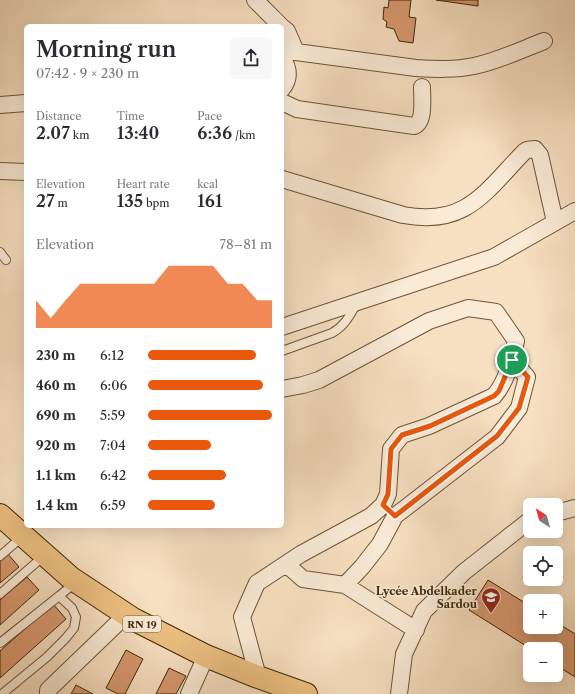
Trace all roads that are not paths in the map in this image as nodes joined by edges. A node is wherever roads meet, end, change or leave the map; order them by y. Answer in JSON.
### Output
{"nodes":[{"id":1,"x":255,"y":0,"type":"edge"},
{"id":2,"x":280,"y":24,"type":"edge"},
{"id":3,"x":284,"y":28,"type":"edge"},
{"id":4,"x":544,"y":41,"type":"dead end"},
{"id":5,"x":287,"y":54,"type":"edge"},
{"id":6,"x":284,"y":85,"type":"edge"},
{"id":7,"x":422,"y":87,"type":"dead end"},
{"id":8,"x":24,"y":103,"type":"edge"},
{"id":9,"x":284,"y":103,"type":"edge"},
{"id":10,"x":0,"y":105,"type":"edge"},
{"id":11,"x":284,"y":179,"type":"edge"},
{"id":12,"x":575,"y":211,"type":"edge"},
{"id":13,"x":554,"y":222,"type":"junction"},
{"id":14,"x":0,"y":252,"type":"edge"},
{"id":15,"x":6,"y":260,"type":"dead end"},
{"id":16,"x":357,"y":302,"type":"junction"},
{"id":17,"x":284,"y":326,"type":"edge"},
{"id":18,"x":284,"y":350,"type":"edge"},
{"id":19,"x":512,"y":360,"type":"junction"},
{"id":20,"x":284,"y":389,"type":"edge"},
{"id":21,"x":383,"y":505,"type":"junction"},
{"id":22,"x":575,"y":508,"type":"edge"},
{"id":23,"x":563,"y":511,"type":"edge"},
{"id":24,"x":0,"y":515,"type":"edge"},
{"id":25,"x":395,"y":516,"type":"junction"},
{"id":26,"x":523,"y":526,"type":"edge"},
{"id":27,"x":23,"y":536,"type":"junction"},
{"id":28,"x":45,"y":555,"type":"junction"},
{"id":29,"x":0,"y":556,"type":"edge"},
{"id":30,"x":286,"y":564,"type":"junction"},
{"id":31,"x":77,"y":582,"type":"junction"},
{"id":32,"x":345,"y":585,"type":"junction"},
{"id":33,"x":0,"y":594,"type":"edge"},
{"id":34,"x":59,"y":596,"type":"junction"},
{"id":35,"x":126,"y":615,"type":"junction"},
{"id":36,"x":416,"y":630,"type":"junction"},
{"id":37,"x":0,"y":643,"type":"edge"},
{"id":38,"x":206,"y":656,"type":"junction"},
{"id":39,"x":258,"y":677,"type":"junction"},
{"id":40,"x":2,"y":694,"type":"edge"},
{"id":41,"x":48,"y":694,"type":"edge"},
{"id":42,"x":188,"y":694,"type":"edge"},
{"id":43,"x":306,"y":694,"type":"edge"},
{"id":44,"x":399,"y":694,"type":"edge"}],
"edges":[{"from":1,"to":2,"type":"street"},
{"from":3,"to":5,"type":"street"},
{"from":4,"to":5,"type":"street"},
{"from":5,"to":6,"type":"street"},
{"from":7,"to":9,"type":"street"},
{"from":8,"to":10,"type":"street"},
{"from":11,"to":13,"type":"street"},
{"from":12,"to":13,"type":"street"},
{"from":13,"to":16,"type":"street"},
{"from":14,"to":15,"type":"lane"},
{"from":16,"to":17,"type":"street"},
{"from":16,"to":18,"type":"lane"},
{"from":19,"to":20,"type":"street"},
{"from":19,"to":21,"type":"street"},
{"from":19,"to":25,"type":"street"},
{"from":21,"to":25,"type":"street"},
{"from":21,"to":30,"type":"street"},
{"from":22,"to":23,"type":"street"},
{"from":24,"to":27,"type":"main road","number":"RN 19"},
{"from":25,"to":32,"type":"street"},
{"from":26,"to":36,"type":"street"},
{"from":27,"to":28,"type":"main road","number":"RN 19"},
{"from":27,"to":29,"type":"lane"},
{"from":28,"to":31,"type":"main road","number":"RN 19"},
{"from":28,"to":33,"type":"lane"},
{"from":30,"to":32,"type":"street"},
{"from":30,"to":39,"type":"street"},
{"from":31,"to":34,"type":"lane"},
{"from":31,"to":35,"type":"main road","number":"RN 19"},
{"from":32,"to":36,"type":"street"},
{"from":34,"to":37,"type":"lane"},
{"from":34,"to":40,"type":"lane"},
{"from":35,"to":38,"type":"main road","number":"RN 19"},
{"from":35,"to":41,"type":"street"},
{"from":36,"to":44,"type":"street"},
{"from":38,"to":39,"type":"main road","number":"RN 19"},
{"from":38,"to":42,"type":"street"},
{"from":39,"to":43,"type":"main road","number":"RN 19"}]}
